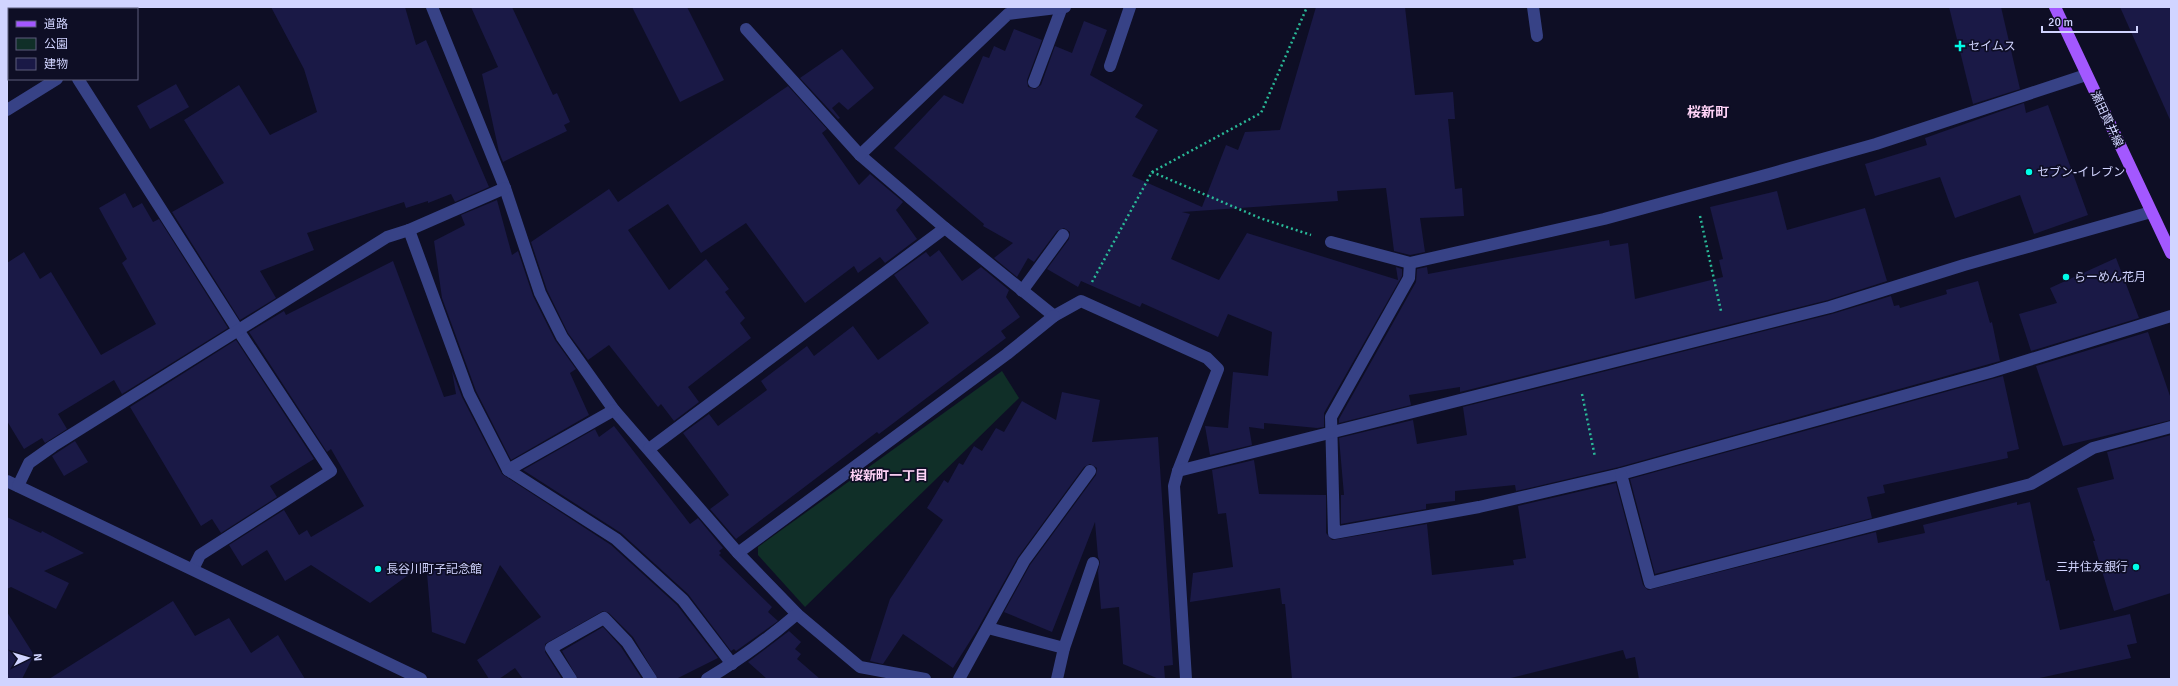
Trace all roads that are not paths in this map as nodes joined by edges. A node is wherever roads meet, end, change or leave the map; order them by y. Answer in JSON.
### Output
{"nodes":[{"id":1,"x":432,"y":7,"type":"edge"},
{"id":2,"x":1065,"y":7,"type":"edge"},
{"id":3,"x":1130,"y":7,"type":"edge"},
{"id":4,"x":1533,"y":7,"type":"edge"},
{"id":5,"x":2055,"y":7,"type":"edge"},
{"id":6,"x":1062,"y":8,"type":"edge"},
{"id":7,"x":1004,"y":10,"type":"edge"},
{"id":8,"x":746,"y":29,"type":"dead end"},
{"id":9,"x":1536,"y":36,"type":"dead end"},
{"id":10,"x":1110,"y":66,"type":"dead end"},
{"id":11,"x":2086,"y":74,"type":"junction"},
{"id":12,"x":55,"y":80,"type":"edge"},
{"id":13,"x":79,"y":80,"type":"edge"},
{"id":14,"x":1034,"y":82,"type":"dead end"},
{"id":15,"x":7,"y":110,"type":"edge"},
{"id":16,"x":860,"y":155,"type":"junction"},
{"id":17,"x":505,"y":188,"type":"junction"},
{"id":18,"x":2151,"y":212,"type":"junction"},
{"id":19,"x":945,"y":228,"type":"junction"},
{"id":20,"x":409,"y":230,"type":"junction"},
{"id":21,"x":1063,"y":235,"type":"dead end"},
{"id":22,"x":1331,"y":242,"type":"road end"},
{"id":23,"x":2171,"y":253,"type":"edge"},
{"id":24,"x":1410,"y":263,"type":"junction"},
{"id":25,"x":1022,"y":291,"type":"junction"},
{"id":26,"x":1054,"y":316,"type":"junction"},
{"id":27,"x":2171,"y":316,"type":"edge"},
{"id":28,"x":238,"y":330,"type":"junction"},
{"id":29,"x":614,"y":410,"type":"junction"},
{"id":30,"x":2171,"y":427,"type":"edge"},
{"id":31,"x":1330,"y":432,"type":"junction"},
{"id":32,"x":649,"y":449,"type":"junction"},
{"id":33,"x":508,"y":470,"type":"junction"},
{"id":34,"x":1090,"y":471,"type":"dead end"},
{"id":35,"x":1178,"y":471,"type":"junction"},
{"id":36,"x":1621,"y":474,"type":"junction"},
{"id":37,"x":12,"y":483,"type":"edge"},
{"id":38,"x":738,"y":553,"type":"junction"},
{"id":39,"x":1093,"y":563,"type":"dead end"},
{"id":40,"x":194,"y":569,"type":"junction"},
{"id":41,"x":797,"y":614,"type":"junction"},
{"id":42,"x":988,"y":628,"type":"junction"},
{"id":43,"x":1064,"y":648,"type":"junction"},
{"id":44,"x":732,"y":664,"type":"junction"},
{"id":45,"x":421,"y":679,"type":"edge"},
{"id":46,"x":571,"y":679,"type":"edge"},
{"id":47,"x":650,"y":679,"type":"edge"},
{"id":48,"x":707,"y":679,"type":"edge"},
{"id":49,"x":924,"y":679,"type":"edge"},
{"id":50,"x":959,"y":679,"type":"edge"},
{"id":51,"x":1057,"y":679,"type":"edge"},
{"id":52,"x":1186,"y":679,"type":"edge"}],
"edges":[{"from":1,"to":17,"type":"street"},
{"from":2,"to":6,"type":"street"},
{"from":3,"to":10,"type":"street"},
{"from":4,"to":9,"type":"street"},
{"from":5,"to":11,"type":"main road","name":"瀬田貫井線"},
{"from":6,"to":7,"type":"street"},
{"from":6,"to":14,"type":"street"},
{"from":7,"to":16,"type":"street"},
{"from":8,"to":16,"type":"street"},
{"from":11,"to":18,"type":"main road","name":"瀬田貫井線"},
{"from":11,"to":24,"type":"street"},
{"from":12,"to":15,"type":"street"},
{"from":13,"to":28,"type":"street"},
{"from":16,"to":19,"type":"street"},
{"from":17,"to":20,"type":"street"},
{"from":17,"to":29,"type":"street"},
{"from":18,"to":23,"type":"main road","name":"瀬田貫井線"},
{"from":18,"to":31,"type":"street"},
{"from":19,"to":25,"type":"street"},
{"from":19,"to":32,"type":"street"},
{"from":20,"to":28,"type":"street"},
{"from":20,"to":33,"type":"street"},
{"from":21,"to":25,"type":"street"},
{"from":22,"to":24,"type":"street"},
{"from":24,"to":31,"type":"street"},
{"from":25,"to":26,"type":"street"},
{"from":26,"to":35,"type":"street"},
{"from":26,"to":38,"type":"street"},
{"from":27,"to":36,"type":"street"},
{"from":28,"to":37,"type":"street"},
{"from":28,"to":40,"type":"street"},
{"from":29,"to":32,"type":"street"},
{"from":29,"to":33,"type":"street"},
{"from":30,"to":36,"type":"street"},
{"from":31,"to":35,"type":"street"},
{"from":31,"to":36,"type":"street"},
{"from":32,"to":38,"type":"street"},
{"from":33,"to":44,"type":"street"},
{"from":34,"to":42,"type":"street"},
{"from":35,"to":52,"type":"street"},
{"from":37,"to":40,"type":"street"},
{"from":38,"to":41,"type":"street"},
{"from":39,"to":43,"type":"street"},
{"from":40,"to":45,"type":"street"},
{"from":41,"to":44,"type":"street"},
{"from":41,"to":49,"type":"street"},
{"from":42,"to":43,"type":"street"},
{"from":42,"to":50,"type":"street"},
{"from":43,"to":51,"type":"street"},
{"from":44,"to":48,"type":"street"},
{"from":46,"to":47,"type":"street"}]}
